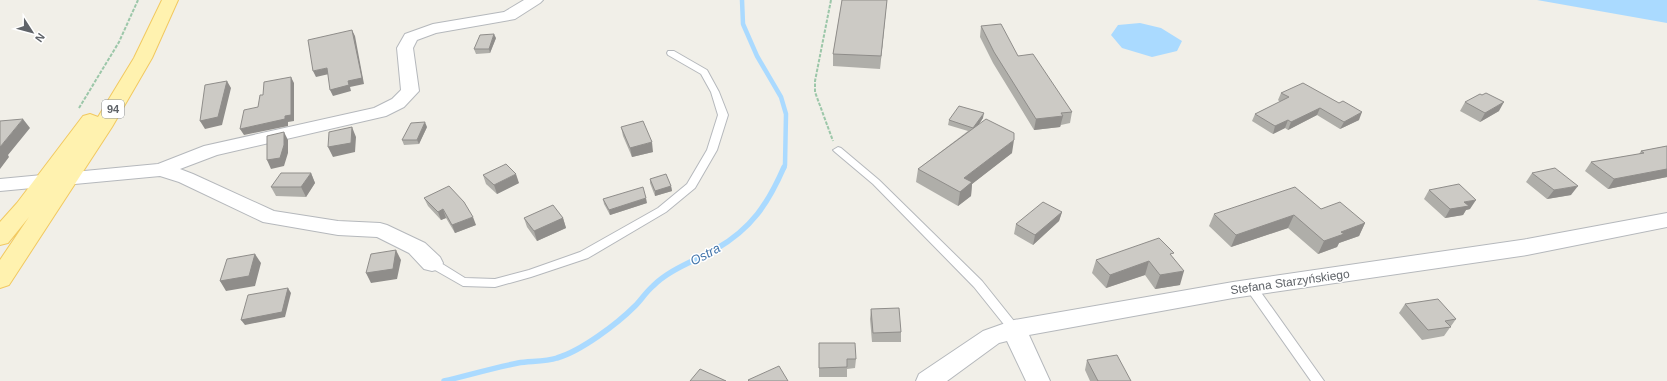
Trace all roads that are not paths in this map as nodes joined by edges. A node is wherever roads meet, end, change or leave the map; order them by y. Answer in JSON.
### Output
{"nodes":[{"id":1,"x":156,"y":0,"type":"edge"},
{"id":2,"x":170,"y":0,"type":"edge"},
{"id":3,"x":535,"y":0,"type":"edge"},
{"id":4,"x":671,"y":53,"type":"dead end"},
{"id":5,"x":838,"y":150,"type":"road end"},
{"id":6,"x":162,"y":170,"type":"junction"},
{"id":7,"x":68,"y":179,"type":"junction"},
{"id":8,"x":45,"y":181,"type":"junction"},
{"id":9,"x":0,"y":185,"type":"edge"},
{"id":10,"x":1667,"y":220,"type":"edge"},
{"id":11,"x":0,"y":237,"type":"edge"},
{"id":12,"x":432,"y":263,"type":"joint"},
{"id":13,"x":0,"y":279,"type":"edge"},
{"id":14,"x":1251,"y":288,"type":"junction"},
{"id":15,"x":1014,"y":329,"type":"junction"},
{"id":16,"x":928,"y":381,"type":"edge"},
{"id":17,"x":1038,"y":381,"type":"edge"},
{"id":18,"x":1318,"y":381,"type":"edge"}],
"edges":[{"from":1,"to":8,"type":"main road","number":"94"},
{"from":2,"to":7,"type":"main road","number":"94"},
{"from":3,"to":6,"type":"street"},
{"from":4,"to":12,"type":"lane"},
{"from":5,"to":15,"type":"lane"},
{"from":6,"to":7,"type":"street"},
{"from":6,"to":12,"type":"street"},
{"from":7,"to":8,"type":"street"},
{"from":7,"to":13,"type":"main road","number":"94"},
{"from":8,"to":9,"type":"street"},
{"from":8,"to":11,"type":"main road","number":"94"},
{"from":10,"to":14,"type":"street","name":"Stefana Starzyńskiego"},
{"from":14,"to":15,"type":"street","name":"Stefana Starzyńskiego"},
{"from":14,"to":18,"type":"lane"},
{"from":15,"to":16,"type":"street","name":"Stefana Starzyńskiego"},
{"from":15,"to":17,"type":"street"}]}
